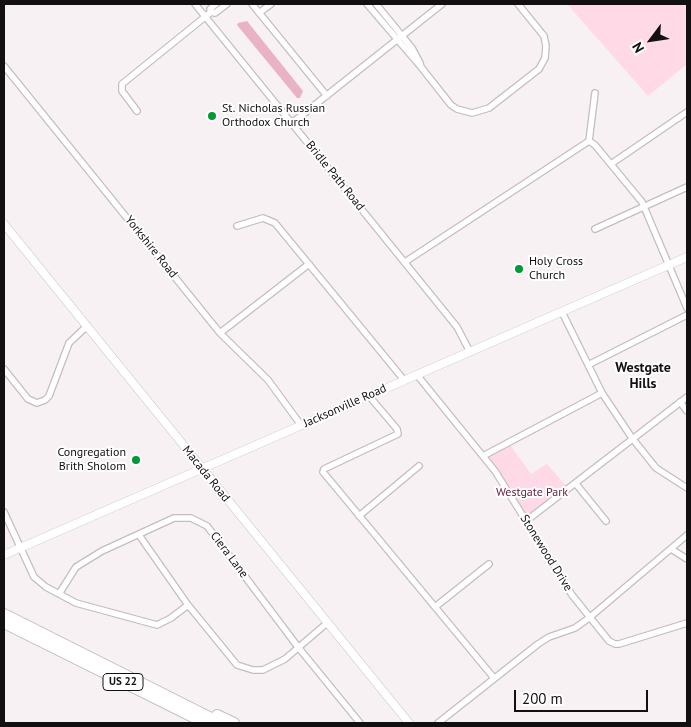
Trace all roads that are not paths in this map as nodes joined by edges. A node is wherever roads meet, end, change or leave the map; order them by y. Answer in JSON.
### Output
{"nodes":[{"id":1,"x":195,"y":4,"type":"edge"},
{"id":2,"x":216,"y":4,"type":"edge"},
{"id":3,"x":227,"y":4,"type":"edge"},
{"id":4,"x":252,"y":4,"type":"edge"},
{"id":5,"x":271,"y":4,"type":"edge"},
{"id":6,"x":368,"y":4,"type":"edge"},
{"id":7,"x":376,"y":4,"type":"edge"},
{"id":8,"x":442,"y":4,"type":"edge"},
{"id":9,"x":518,"y":4,"type":"edge"},
{"id":10,"x":260,"y":13,"type":"junction"},
{"id":11,"x":208,"y":14,"type":"junction"},
{"id":12,"x":399,"y":38,"type":"junction"},
{"id":13,"x":4,"y":66,"type":"edge"},
{"id":14,"x":595,"y":93,"type":"dead end"},
{"id":15,"x":327,"y":96,"type":"junction"},
{"id":16,"x":137,"y":111,"type":"dead end"},
{"id":17,"x":687,"y":112,"type":"edge"},
{"id":18,"x":292,"y":124,"type":"junction"},
{"id":19,"x":589,"y":141,"type":"junction"},
{"id":20,"x":611,"y":164,"type":"junction"},
{"id":21,"x":687,"y":187,"type":"edge"},
{"id":22,"x":644,"y":206,"type":"junction"},
{"id":23,"x":4,"y":224,"type":"edge"},
{"id":24,"x":237,"y":226,"type":"dead end"},
{"id":25,"x":595,"y":229,"type":"dead end"},
{"id":26,"x":687,"y":257,"type":"edge"},
{"id":27,"x":405,"y":262,"type":"junction"},
{"id":28,"x":309,"y":264,"type":"junction"},
{"id":29,"x":669,"y":265,"type":"junction"},
{"id":30,"x":687,"y":308,"type":"edge"},
{"id":31,"x":562,"y":312,"type":"junction"},
{"id":32,"x":687,"y":315,"type":"edge"},
{"id":33,"x":87,"y":326,"type":"junction"},
{"id":34,"x":220,"y":333,"type":"junction"},
{"id":35,"x":470,"y":352,"type":"junction"},
{"id":36,"x":588,"y":365,"type":"junction"},
{"id":37,"x":4,"y":369,"type":"edge"},
{"id":38,"x":417,"y":375,"type":"junction"},
{"id":39,"x":404,"y":380,"type":"junction"},
{"id":40,"x":602,"y":392,"type":"junction"},
{"id":41,"x":369,"y":396,"type":"junction"},
{"id":42,"x":687,"y":397,"type":"edge"},
{"id":43,"x":680,"y":402,"type":"junction"},
{"id":44,"x":687,"y":412,"type":"edge"},
{"id":45,"x":301,"y":425,"type":"junction"},
{"id":46,"x":632,"y":438,"type":"junction"},
{"id":47,"x":482,"y":456,"type":"junction"},
{"id":48,"x":419,"y":466,"type":"dead end"},
{"id":49,"x":201,"y":469,"type":"junction"},
{"id":50,"x":576,"y":484,"type":"junction"},
{"id":51,"x":687,"y":488,"type":"edge"},
{"id":52,"x":4,"y":512,"type":"edge"},
{"id":53,"x":359,"y":516,"type":"junction"},
{"id":54,"x":606,"y":521,"type":"dead end"},
{"id":55,"x":526,"y":522,"type":"junction"},
{"id":56,"x":139,"y":535,"type":"junction"},
{"id":57,"x":687,"y":535,"type":"edge"},
{"id":58,"x":20,"y":548,"type":"junction"},
{"id":59,"x":671,"y":549,"type":"junction"},
{"id":60,"x":4,"y":555,"type":"edge"},
{"id":61,"x":687,"y":559,"type":"edge"},
{"id":62,"x":489,"y":564,"type":"dead end"},
{"id":63,"x":60,"y":594,"type":"junction"},
{"id":64,"x":188,"y":605,"type":"junction"},
{"id":65,"x":435,"y":607,"type":"junction"},
{"id":66,"x":4,"y":614,"type":"edge"},
{"id":67,"x":589,"y":618,"type":"junction"},
{"id":68,"x":4,"y":623,"type":"edge"},
{"id":69,"x":327,"y":623,"type":"junction"},
{"id":70,"x":687,"y":623,"type":"edge"},
{"id":71,"x":298,"y":647,"type":"junction"},
{"id":72,"x":127,"y":676,"type":"junction"},
{"id":73,"x":494,"y":678,"type":"junction"},
{"id":74,"x":206,"y":723,"type":"edge"},
{"id":75,"x":222,"y":723,"type":"edge"},
{"id":76,"x":234,"y":723,"type":"edge"},
{"id":77,"x":360,"y":723,"type":"edge"},
{"id":78,"x":409,"y":723,"type":"edge"},
{"id":79,"x":438,"y":723,"type":"edge"}],
"edges":[{"from":1,"to":11,"type":"street","name":"Bridle Path Road"},
{"from":2,"to":11,"type":"street"},
{"from":3,"to":11,"type":"street"},
{"from":4,"to":10,"type":"street"},
{"from":5,"to":10,"type":"street"},
{"from":6,"to":12,"type":"street"},
{"from":7,"to":12,"type":"street"},
{"from":8,"to":12,"type":"street"},
{"from":9,"to":12,"type":"street"},
{"from":10,"to":15,"type":"street"},
{"from":11,"to":16,"type":"street"},
{"from":11,"to":18,"type":"street","name":"Bridle Path Road"},
{"from":12,"to":15,"type":"street"},
{"from":13,"to":34,"type":"street","name":"Yorkshire Road"},
{"from":14,"to":19,"type":"street"},
{"from":15,"to":18,"type":"street"},
{"from":17,"to":20,"type":"street"},
{"from":18,"to":27,"type":"street","name":"Bridle Path Road"},
{"from":19,"to":20,"type":"street"},
{"from":19,"to":27,"type":"street"},
{"from":20,"to":22,"type":"street"},
{"from":21,"to":22,"type":"street"},
{"from":22,"to":25,"type":"street"},
{"from":22,"to":29,"type":"street"},
{"from":23,"to":33,"type":"street","name":"Macada Road"},
{"from":24,"to":28,"type":"street"},
{"from":26,"to":29,"type":"street","name":"Jacksonville Road"},
{"from":27,"to":35,"type":"street","name":"Bridle Path Road"},
{"from":28,"to":34,"type":"street"},
{"from":28,"to":39,"type":"street"},
{"from":29,"to":30,"type":"street"},
{"from":29,"to":31,"type":"street","name":"Jacksonville Road"},
{"from":31,"to":35,"type":"street","name":"Jacksonville Road"},
{"from":31,"to":36,"type":"street"},
{"from":32,"to":36,"type":"street"},
{"from":33,"to":37,"type":"street"},
{"from":33,"to":49,"type":"street","name":"Macada Road"},
{"from":34,"to":45,"type":"street","name":"Yorkshire Road"},
{"from":35,"to":38,"type":"street","name":"Jacksonville Road"},
{"from":36,"to":40,"type":"street"},
{"from":38,"to":39,"type":"street","name":"Jacksonville Road"},
{"from":38,"to":47,"type":"street","name":"Stonewood Drive"},
{"from":39,"to":41,"type":"street","name":"Jacksonville Road"},
{"from":40,"to":46,"type":"street"},
{"from":40,"to":47,"type":"street"},
{"from":41,"to":45,"type":"street","name":"Jacksonville Road"},
{"from":41,"to":53,"type":"street"},
{"from":42,"to":43,"type":"street"},
{"from":43,"to":44,"type":"street"},
{"from":43,"to":46,"type":"street"},
{"from":45,"to":49,"type":"street","name":"Jacksonville Road"},
{"from":46,"to":50,"type":"street"},
{"from":46,"to":51,"type":"street"},
{"from":47,"to":55,"type":"street","name":"Stonewood Drive"},
{"from":48,"to":53,"type":"street"},
{"from":49,"to":58,"type":"street","name":"Jacksonville Road"},
{"from":49,"to":69,"type":"street","name":"Macada Road"},
{"from":50,"to":54,"type":"street"},
{"from":50,"to":55,"type":"street"},
{"from":52,"to":58,"type":"street"},
{"from":53,"to":65,"type":"street"},
{"from":55,"to":67,"type":"street","name":"Stonewood Drive"},
{"from":56,"to":63,"type":"street","name":"Ciera Lane"},
{"from":56,"to":64,"type":"street"},
{"from":56,"to":71,"type":"street","name":"Ciera Lane"},
{"from":57,"to":59,"type":"street"},
{"from":58,"to":60,"type":"street","name":"Jacksonville Road"},
{"from":58,"to":63,"type":"street"},
{"from":59,"to":61,"type":"street"},
{"from":59,"to":67,"type":"street"},
{"from":62,"to":65,"type":"street"},
{"from":63,"to":64,"type":"street"},
{"from":64,"to":71,"type":"street"},
{"from":65,"to":73,"type":"street"},
{"from":66,"to":72,"type":"highway","number":"US 22"},
{"from":67,"to":70,"type":"street","name":"Stonewood Drive"},
{"from":67,"to":73,"type":"street"},
{"from":68,"to":74,"type":"highway","number":"US 22"},
{"from":69,"to":71,"type":"street"},
{"from":69,"to":78,"type":"street","name":"Macada Road"},
{"from":71,"to":77,"type":"street","name":"Ciera Lane"},
{"from":72,"to":75,"type":"highway","number":"US 22"},
{"from":72,"to":76,"type":"highway"},
{"from":73,"to":79,"type":"street"}]}
